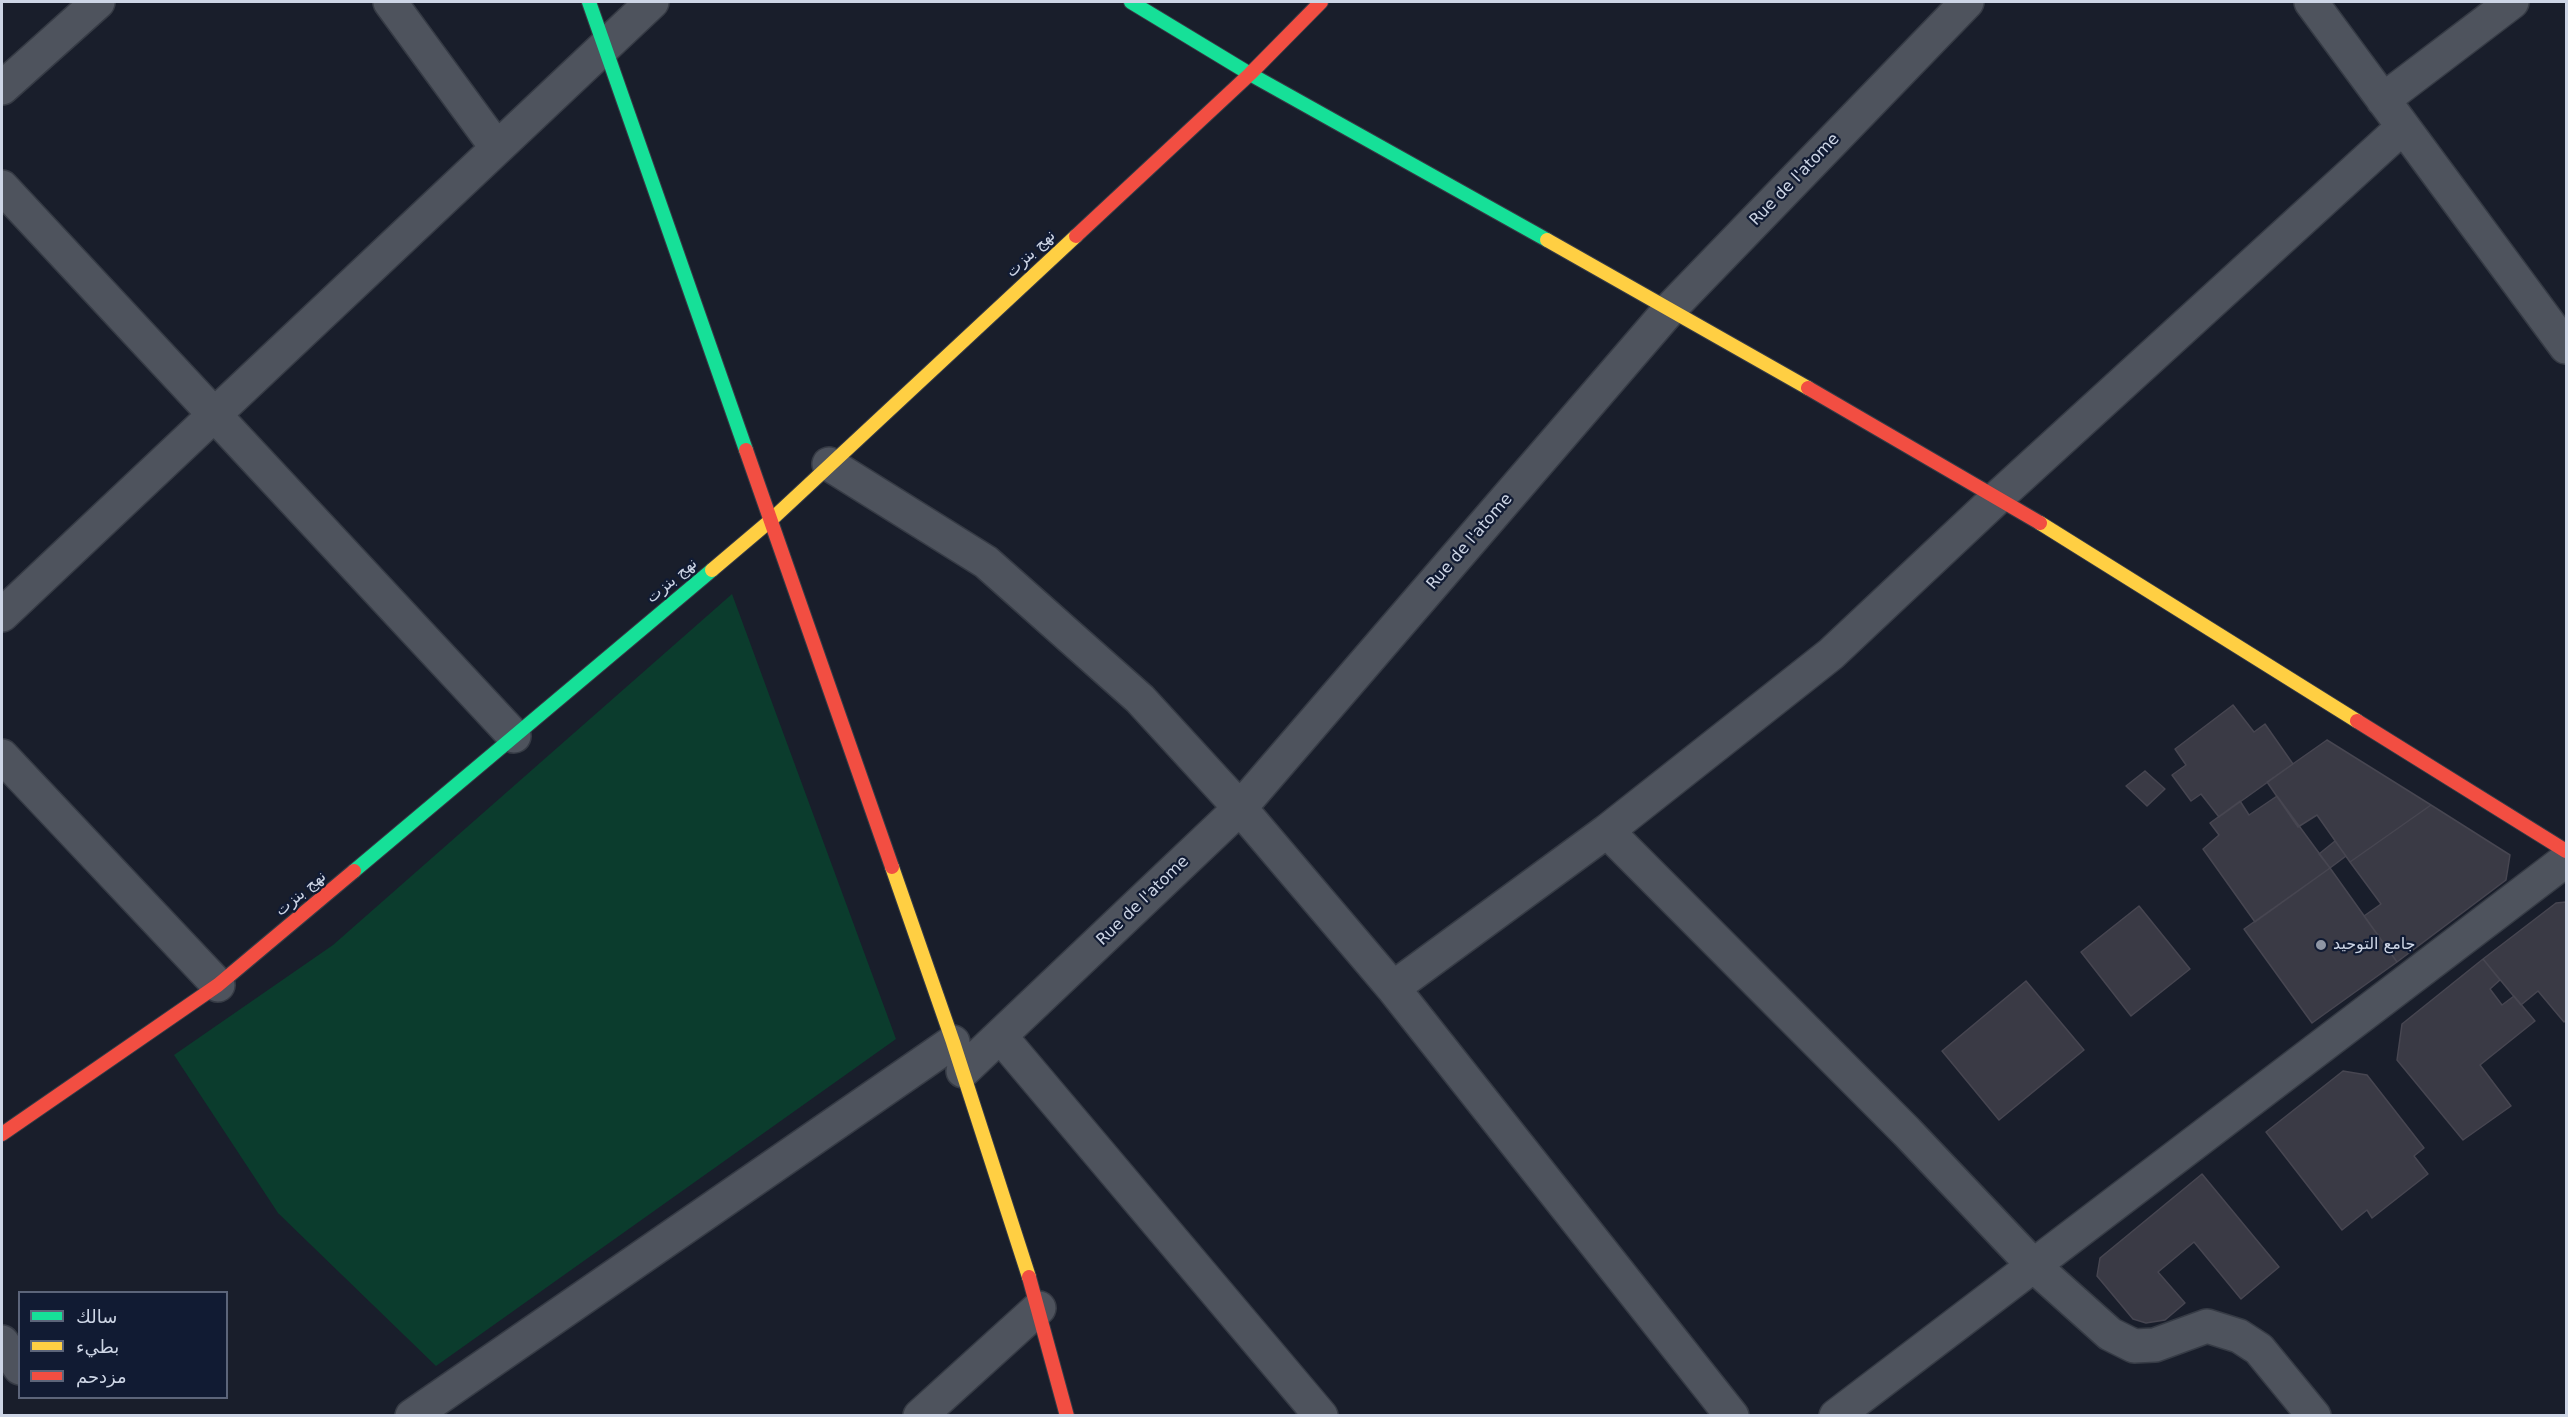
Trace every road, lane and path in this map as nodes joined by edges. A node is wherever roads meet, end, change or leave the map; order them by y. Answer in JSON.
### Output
{"nodes":[{"id":1,"x":98,"y":2,"type":"edge"},
{"id":2,"x":390,"y":2,"type":"edge"},
{"id":3,"x":589,"y":2,"type":"edge"},
{"id":4,"x":651,"y":2,"type":"edge"},
{"id":5,"x":1131,"y":2,"type":"edge"},
{"id":6,"x":1321,"y":2,"type":"edge"},
{"id":7,"x":1967,"y":2,"type":"edge"},
{"id":8,"x":2310,"y":2,"type":"edge"},
{"id":9,"x":2512,"y":2,"type":"edge"},
{"id":10,"x":603,"y":47,"type":"junction"},
{"id":11,"x":1250,"y":74,"type":"junction"},
{"id":12,"x":2,"y":88,"type":"edge"},
{"id":13,"x":2383,"y":100,"type":"junction"},
{"id":14,"x":2403,"y":127,"type":"junction"},
{"id":15,"x":496,"y":148,"type":"junction"},
{"id":16,"x":2,"y":187,"type":"edge"},
{"id":17,"x":1670,"y":309,"type":"junction"},
{"id":18,"x":2566,"y":347,"type":"edge"},
{"id":19,"x":213,"y":416,"type":"junction"},
{"id":20,"x":829,"y":464,"type":"junction"},
{"id":21,"x":1998,"y":497,"type":"junction"},
{"id":22,"x":771,"y":519,"type":"junction"},
{"id":23,"x":2,"y":615,"type":"edge"},
{"id":24,"x":514,"y":736,"type":"junction"},
{"id":25,"x":2,"y":756,"type":"edge"},
{"id":26,"x":1240,"y":808,"type":"junction"},
{"id":27,"x":1607,"y":831,"type":"junction"},
{"id":28,"x":2566,"y":851,"type":"edge"},
{"id":29,"x":2566,"y":860,"type":"edge"},
{"id":30,"x":218,"y":985,"type":"junction"},
{"id":31,"x":1393,"y":988,"type":"junction"},
{"id":32,"x":1001,"y":1037,"type":"junction"},
{"id":33,"x":958,"y":1057,"type":"junction"},
{"id":34,"x":2,"y":1134,"type":"edge"},
{"id":35,"x":2033,"y":1265,"type":"junction"},
{"id":36,"x":1039,"y":1308,"type":"junction"},
{"id":37,"x":2,"y":1342,"type":"edge"},
{"id":38,"x":18,"y":1365,"type":"edge"},
{"id":39,"x":412,"y":1416,"type":"edge"},
{"id":40,"x":920,"y":1416,"type":"edge"},
{"id":41,"x":1067,"y":1416,"type":"edge"},
{"id":42,"x":1321,"y":1416,"type":"edge"},
{"id":43,"x":1732,"y":1416,"type":"edge"},
{"id":44,"x":1836,"y":1416,"type":"edge"},
{"id":45,"x":2314,"y":1416,"type":"edge"}],
"edges":[{"from":1,"to":12,"type":"street"},
{"from":2,"to":15,"type":"street"},
{"from":3,"to":10,"type":"street"},
{"from":4,"to":10,"type":"street"},
{"from":5,"to":11,"type":"street"},
{"from":6,"to":11,"type":"street","name":"نهج بنزت"},
{"from":7,"to":17,"type":"street","name":"Rue de l'atome"},
{"from":8,"to":13,"type":"street"},
{"from":9,"to":13,"type":"street"},
{"from":10,"to":15,"type":"street"},
{"from":10,"to":22,"type":"street"},
{"from":11,"to":17,"type":"street"},
{"from":11,"to":20,"type":"street","name":"نهج بنزت"},
{"from":13,"to":14,"type":"street"},
{"from":14,"to":18,"type":"street"},
{"from":14,"to":21,"type":"street"},
{"from":15,"to":19,"type":"street"},
{"from":16,"to":19,"type":"street"},
{"from":17,"to":21,"type":"street"},
{"from":17,"to":26,"type":"street","name":"Rue de l'atome"},
{"from":19,"to":23,"type":"street"},
{"from":19,"to":24,"type":"street"},
{"from":20,"to":22,"type":"street","name":"نهج بنزت"},
{"from":20,"to":26,"type":"street"},
{"from":21,"to":27,"type":"street"},
{"from":21,"to":28,"type":"street"},
{"from":22,"to":24,"type":"street","name":"نهج بنزت"},
{"from":22,"to":33,"type":"street"},
{"from":24,"to":30,"type":"street","name":"نهج بنزت"},
{"from":25,"to":30,"type":"street"},
{"from":26,"to":31,"type":"street"},
{"from":26,"to":32,"type":"street","name":"Rue de l'atome"},
{"from":27,"to":31,"type":"street"},
{"from":27,"to":35,"type":"street"},
{"from":29,"to":35,"type":"street"},
{"from":30,"to":34,"type":"street","name":"نهج بنزت"},
{"from":31,"to":43,"type":"street"},
{"from":32,"to":33,"type":"street","name":"Rue de l'atome"},
{"from":32,"to":42,"type":"street"},
{"from":33,"to":36,"type":"street"},
{"from":33,"to":39,"type":"street","name":"Rue de l'atome"},
{"from":35,"to":44,"type":"street"},
{"from":35,"to":45,"type":"street"},
{"from":36,"to":40,"type":"street"},
{"from":36,"to":41,"type":"street"},
{"from":37,"to":38,"type":"street"}]}
